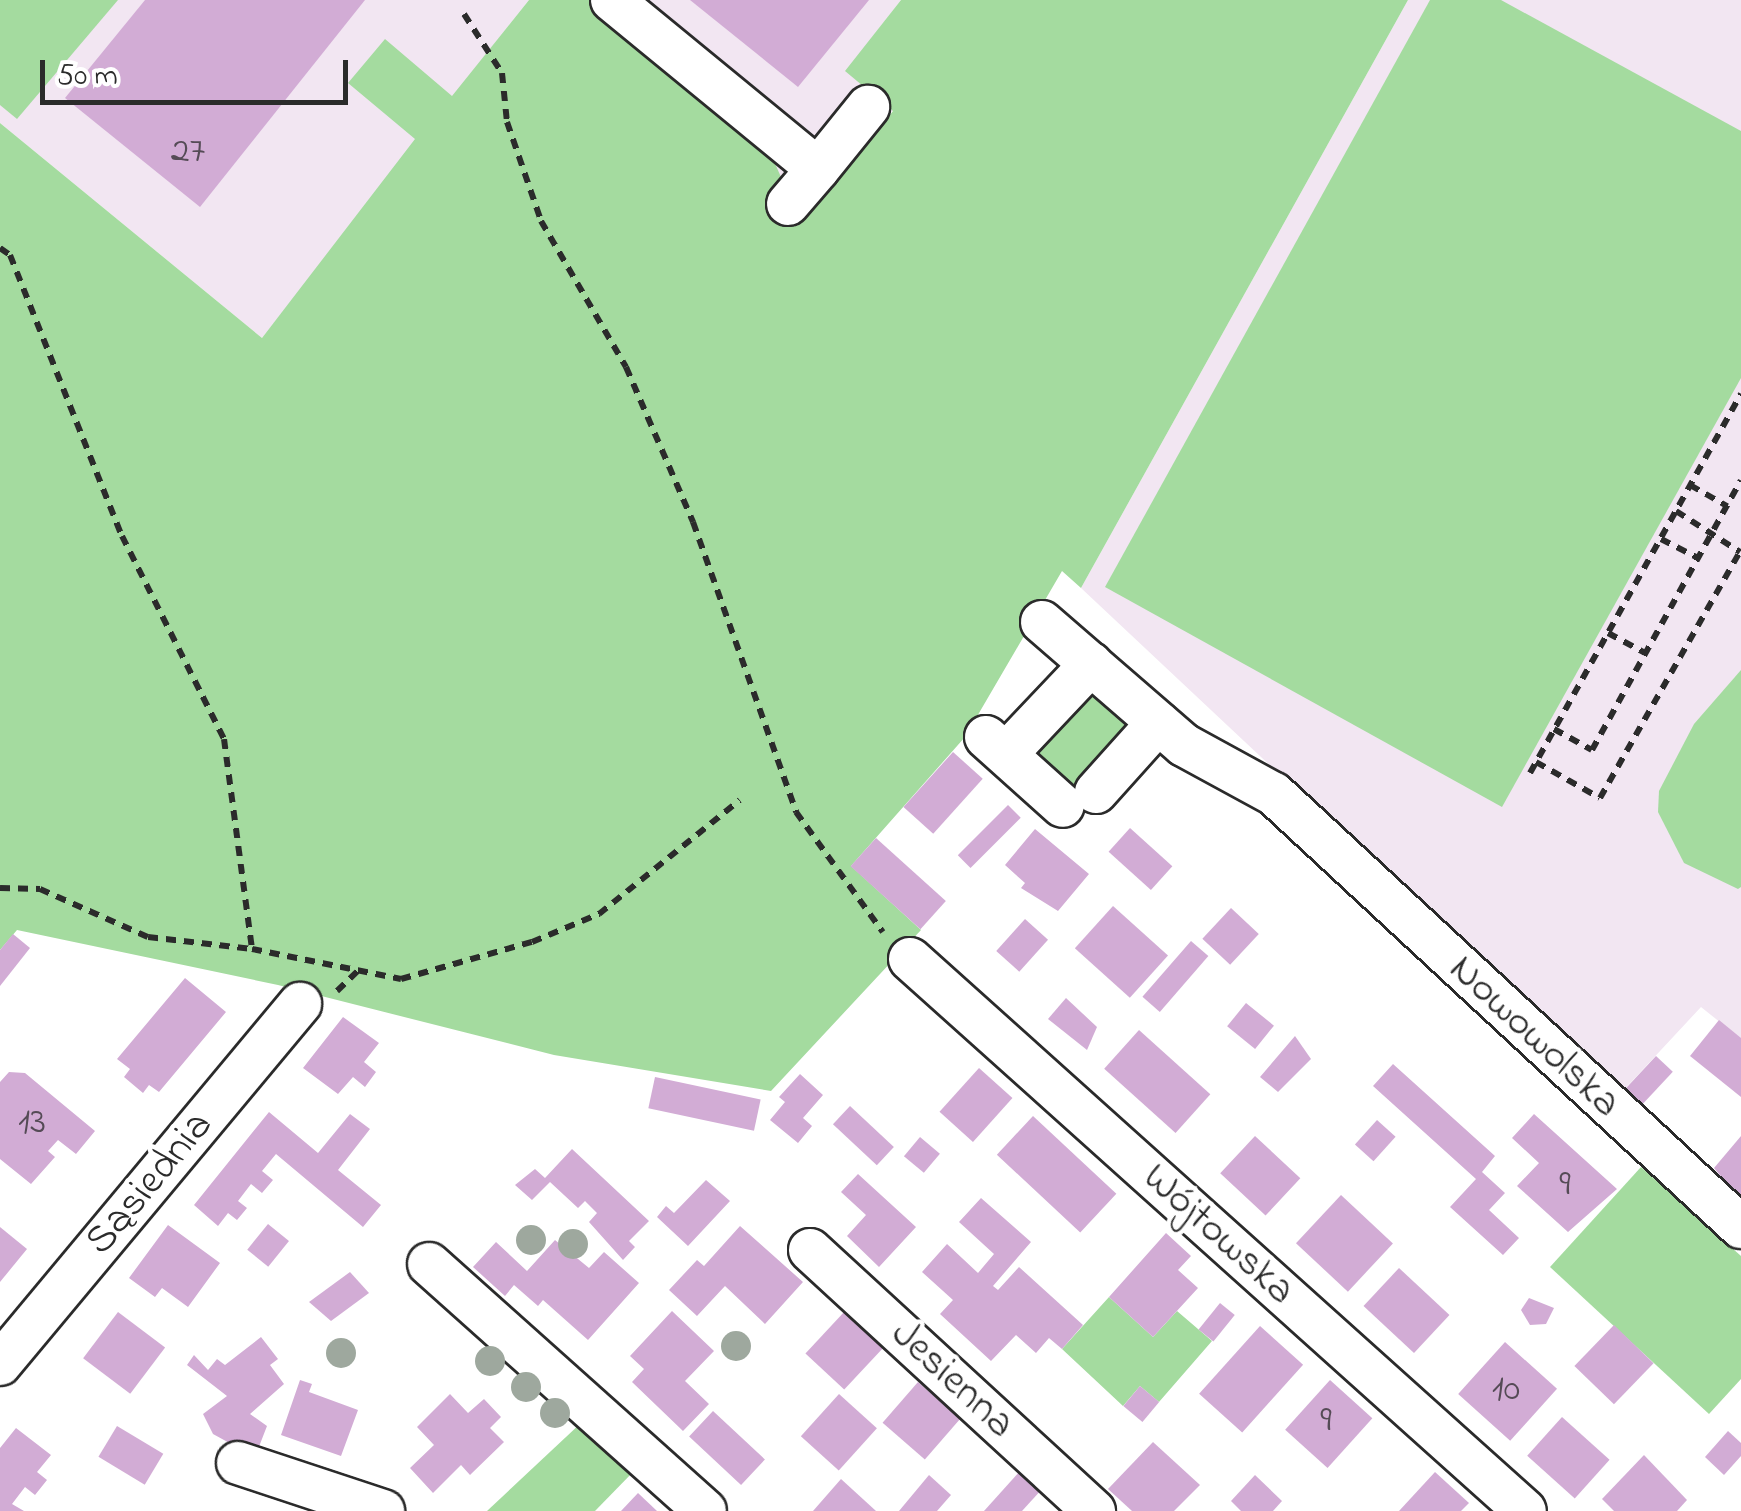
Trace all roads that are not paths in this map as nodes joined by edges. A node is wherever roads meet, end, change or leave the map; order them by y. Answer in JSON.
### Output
{"nodes":[{"id":1,"x":612,"y":0,"type":"edge"},
{"id":2,"x":868,"y":107,"type":"dead end"},
{"id":3,"x":818,"y":169,"type":"junction"},
{"id":4,"x":788,"y":204,"type":"dead end"},
{"id":5,"x":1042,"y":622,"type":"dead end"},
{"id":6,"x":1090,"y":664,"type":"junction"},
{"id":7,"x":1158,"y":722,"type":"junction"},
{"id":8,"x":910,"y":959,"type":"road end"},
{"id":9,"x":300,"y":1004,"type":"dead end"},
{"id":10,"x":1741,"y":1227,"type":"edge"},
{"id":11,"x":810,"y":1250,"type":"dead end"},
{"id":12,"x":429,"y":1264,"type":"dead end"},
{"id":13,"x":0,"y":1364,"type":"edge"},
{"id":14,"x":238,"y":1463,"type":"dead end"},
{"id":15,"x":382,"y":1511,"type":"edge"},
{"id":16,"x":705,"y":1511,"type":"edge"},
{"id":17,"x":1094,"y":1511,"type":"edge"},
{"id":18,"x":1525,"y":1511,"type":"edge"}],
"edges":[{"from":1,"to":3,"type":"street"},
{"from":2,"to":3,"type":"street"},
{"from":3,"to":4,"type":"street"},
{"from":5,"to":6,"type":"street","name":"Nowowolska"},
{"from":6,"to":7,"type":"street","name":"Nowowolska"},
{"from":6,"to":7,"type":"street"},
{"from":7,"to":10,"type":"street","name":"Nowowolska"},
{"from":8,"to":18,"type":"street","name":"Wójtowska"},
{"from":9,"to":13,"type":"street","name":"Sąsiednia"},
{"from":11,"to":17,"type":"street","name":"Jesienna"},
{"from":12,"to":16,"type":"street"},
{"from":14,"to":15,"type":"street"}]}
